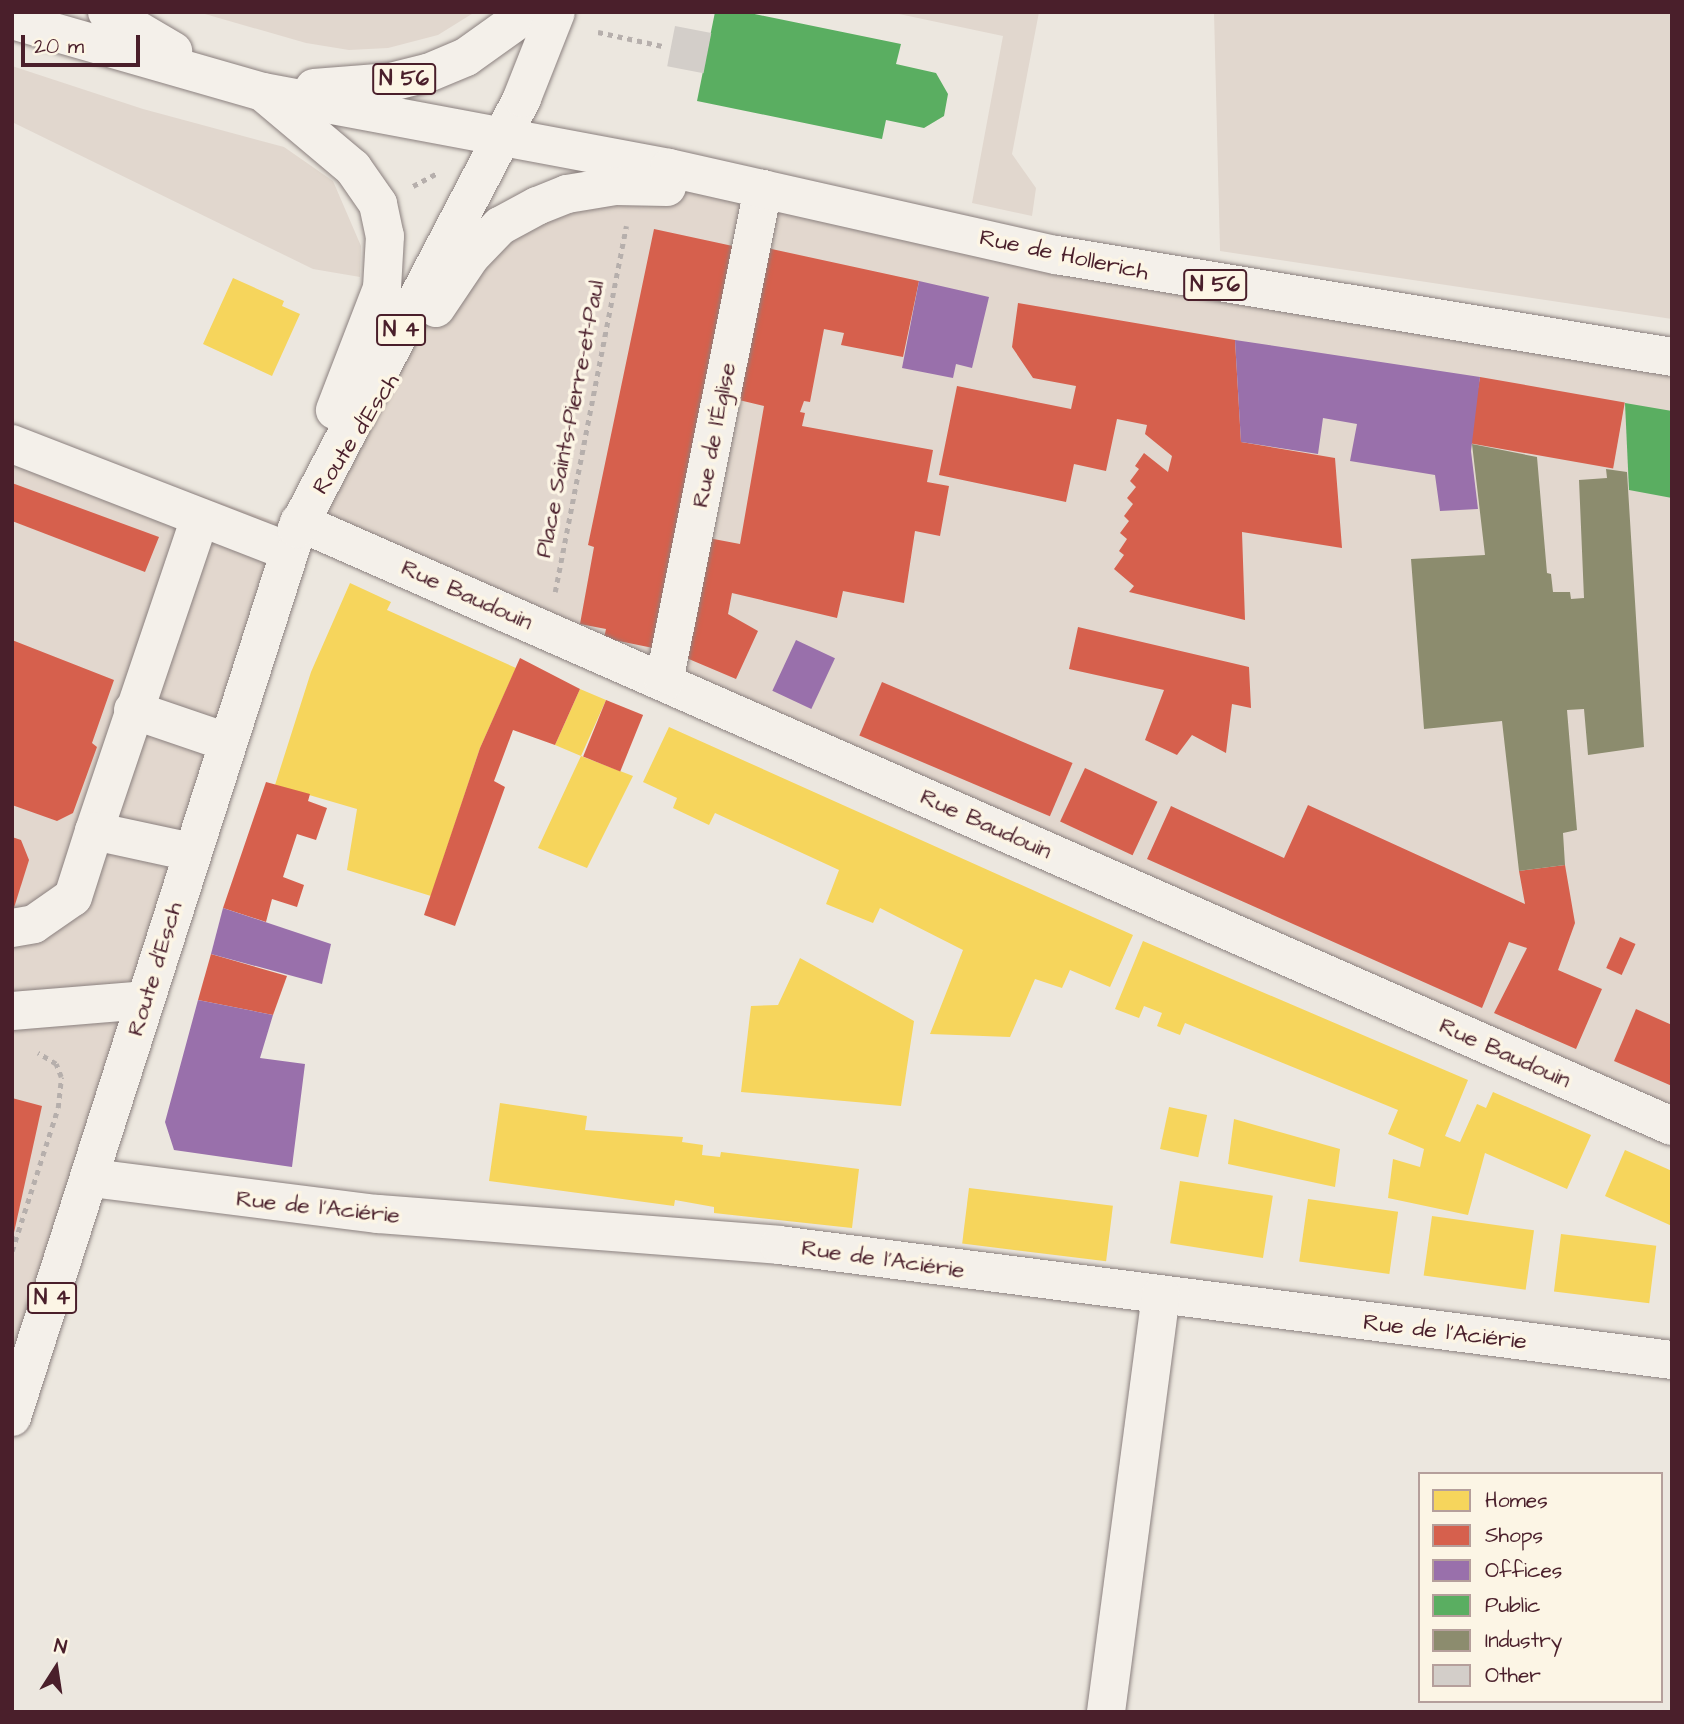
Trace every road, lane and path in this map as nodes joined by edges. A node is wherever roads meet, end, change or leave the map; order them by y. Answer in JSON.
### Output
{"nodes":[{"id":1,"x":107,"y":12,"type":"edge"},
{"id":2,"x":528,"y":12,"type":"edge"},
{"id":3,"x":556,"y":12,"type":"edge"},
{"id":4,"x":12,"y":20,"type":"edge"},
{"id":5,"x":598,"y":32,"type":"dead end"},
{"id":6,"x":663,"y":46,"type":"dead end"},
{"id":7,"x":263,"y":92,"type":"junction"},
{"id":8,"x":501,"y":137,"type":"junction"},
{"id":9,"x":763,"y":189,"type":"junction"},
{"id":10,"x":628,"y":215,"type":"dead end"},
{"id":11,"x":1672,"y":357,"type":"edge"},
{"id":12,"x":12,"y":444,"type":"edge"},
{"id":13,"x":12,"y":470,"type":"edge"},
{"id":14,"x":195,"y":532,"type":"junction"},
{"id":15,"x":294,"y":537,"type":"junction"},
{"id":16,"x":547,"y":631,"type":"junction"},
{"id":17,"x":664,"y":682,"type":"junction"},
{"id":18,"x":133,"y":710,"type":"junction"},
{"id":19,"x":227,"y":742,"type":"junction"},
{"id":20,"x":94,"y":831,"type":"junction"},
{"id":21,"x":191,"y":852,"type":"junction"},
{"id":22,"x":12,"y":928,"type":"edge"},
{"id":23,"x":145,"y":1000,"type":"junction"},
{"id":24,"x":12,"y":1011,"type":"edge"},
{"id":25,"x":38,"y":1054,"type":"dead end"},
{"id":26,"x":1672,"y":1126,"type":"edge"},
{"id":27,"x":92,"y":1178,"type":"junction"},
{"id":28,"x":12,"y":1251,"type":"edge"},
{"id":29,"x":1161,"y":1296,"type":"junction"},
{"id":30,"x":1672,"y":1360,"type":"edge"},
{"id":31,"x":12,"y":1417,"type":"edge"},
{"id":32,"x":1105,"y":1712,"type":"edge"}],
"edges":[{"from":1,"to":7,"type":"main road"},
{"from":2,"to":7,"type":"main road","number":"N 56"},
{"from":3,"to":8,"type":"main road","name":"Route d'Esch","number":"N 4"},
{"from":4,"to":7,"type":"main road","number":"N 56"},
{"from":5,"to":6,"type":"path"},
{"from":7,"to":8,"type":"main road","number":"N 56"},
{"from":7,"to":15,"type":"main road","number":"N 4"},
{"from":8,"to":9,"type":"main road","name":"Rue de Hollerich","number":"N 56"},
{"from":8,"to":15,"type":"main road","name":"Route d'Esch","number":"N 4"},
{"from":9,"to":11,"type":"main road","name":"Rue de Hollerich","number":"N 56"},
{"from":9,"to":15,"type":"main road","name":"Route d'Esch","number":"N 4"},
{"from":9,"to":17,"type":"main road","name":"Rue de l'Église"},
{"from":10,"to":16,"type":"path","name":"Place Saints-Pierre-et-Paul"},
{"from":12,"to":14,"type":"main road"},
{"from":13,"to":14,"type":"main road"},
{"from":14,"to":15,"type":"main road","name":"Rue Baudouin"},
{"from":14,"to":18,"type":"main road"},
{"from":15,"to":16,"type":"main road","name":"Rue Baudouin"},
{"from":15,"to":19,"type":"main road","name":"Route d'Esch","number":"N 4"},
{"from":16,"to":17,"type":"main road","name":"Rue Baudouin"},
{"from":17,"to":26,"type":"main road","name":"Rue Baudouin"},
{"from":18,"to":19,"type":"main road"},
{"from":18,"to":20,"type":"main road"},
{"from":19,"to":21,"type":"main road","name":"Route d'Esch","number":"N 4"},
{"from":20,"to":21,"type":"main road"},
{"from":20,"to":22,"type":"main road"},
{"from":21,"to":23,"type":"main road","name":"Route d'Esch","number":"N 4"},
{"from":23,"to":24,"type":"main road"},
{"from":23,"to":27,"type":"main road","name":"Route d'Esch","number":"N 4"},
{"from":25,"to":28,"type":"path"},
{"from":27,"to":29,"type":"main road","name":"Rue de l'Aciérie"},
{"from":27,"to":31,"type":"main road","name":"Route d'Esch","number":"N 4"},
{"from":29,"to":30,"type":"main road","name":"Rue de l'Aciérie"},
{"from":29,"to":32,"type":"main road"}]}
